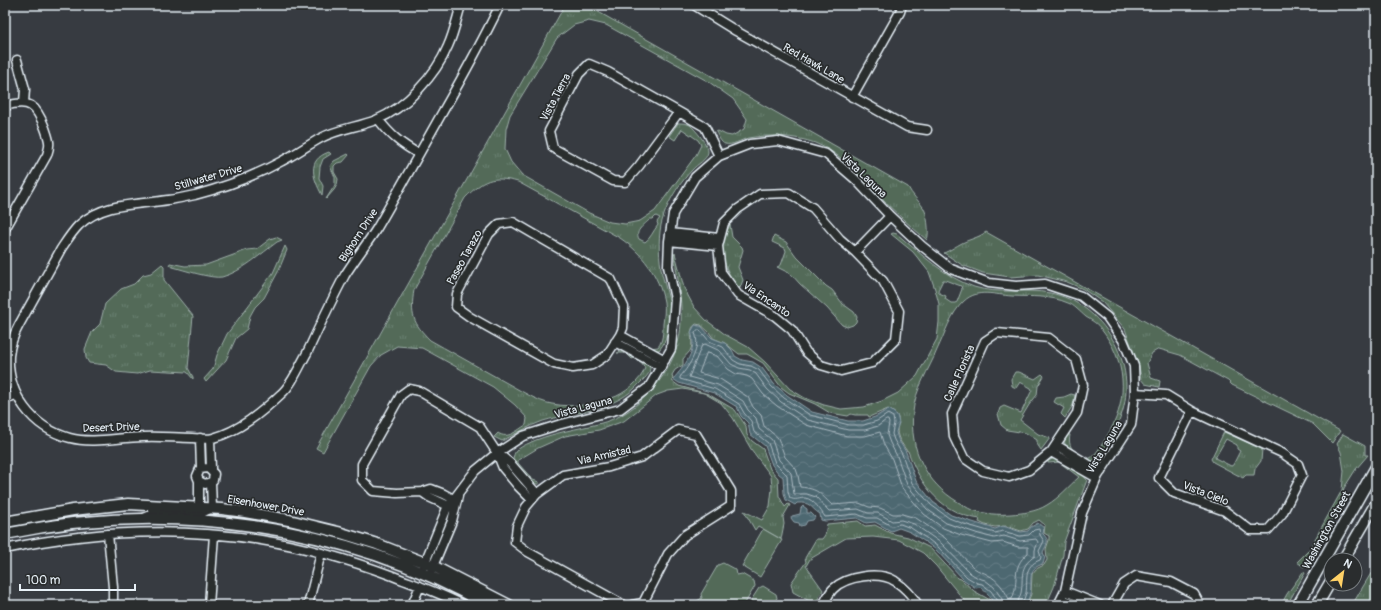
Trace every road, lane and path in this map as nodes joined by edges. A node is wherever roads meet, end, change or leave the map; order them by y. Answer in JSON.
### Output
{"nodes":[{"id":1,"x":461,"y":5,"type":"edge"},
{"id":2,"x":500,"y":5,"type":"edge"},
{"id":3,"x":696,"y":5,"type":"edge"},
{"id":4,"x":902,"y":5,"type":"edge"},
{"id":5,"x":17,"y":60,"type":"dead end"},
{"id":6,"x":852,"y":97,"type":"junction"},
{"id":7,"x":24,"y":103,"type":"junction"},
{"id":8,"x":5,"y":106,"type":"edge"},
{"id":9,"x":679,"y":112,"type":"junction"},
{"id":10,"x":378,"y":119,"type":"junction"},
{"id":11,"x":927,"y":130,"type":"dead end"},
{"id":12,"x":419,"y":154,"type":"junction"},
{"id":13,"x":719,"y":156,"type":"junction"},
{"id":14,"x":890,"y":216,"type":"junction"},
{"id":15,"x":5,"y":228,"type":"edge"},
{"id":16,"x":670,"y":237,"type":"junction"},
{"id":17,"x":719,"y":242,"type":"junction"},
{"id":18,"x":855,"y":252,"type":"junction"},
{"id":19,"x":618,"y":339,"type":"junction"},
{"id":20,"x":663,"y":363,"type":"junction"},
{"id":21,"x":1135,"y":393,"type":"junction"},
{"id":22,"x":16,"y":394,"type":"junction"},
{"id":23,"x":5,"y":400,"type":"edge"},
{"id":24,"x":1192,"y":411,"type":"junction"},
{"id":25,"x":200,"y":438,"type":"junction"},
{"id":26,"x":210,"y":439,"type":"junction"},
{"id":27,"x":1056,"y":445,"type":"junction"},
{"id":28,"x":1051,"y":452,"type":"junction"},
{"id":29,"x":498,"y":453,"type":"junction"},
{"id":30,"x":1376,"y":467,"type":"edge"},
{"id":31,"x":202,"y":468,"type":"junction"},
{"id":32,"x":211,"y":469,"type":"junction"},
{"id":33,"x":1099,"y":475,"type":"junction"},
{"id":34,"x":198,"y":481,"type":"junction"},
{"id":35,"x":211,"y":482,"type":"junction"},
{"id":36,"x":534,"y":497,"type":"junction"},
{"id":37,"x":455,"y":501,"type":"junction"},
{"id":38,"x":1376,"y":503,"type":"edge"},
{"id":39,"x":199,"y":507,"type":"junction"},
{"id":40,"x":212,"y":508,"type":"junction"},
{"id":41,"x":143,"y":518,"type":"junction"},
{"id":42,"x":5,"y":522,"type":"edge"},
{"id":43,"x":439,"y":528,"type":"junction"},
{"id":44,"x":447,"y":532,"type":"junction"},
{"id":45,"x":5,"y":534,"type":"edge"},
{"id":46,"x":108,"y":534,"type":"junction"},
{"id":47,"x":214,"y":535,"type":"junction"},
{"id":48,"x":5,"y":549,"type":"edge"},
{"id":49,"x":1348,"y":552,"type":"edge"},
{"id":50,"x":321,"y":553,"type":"junction"},
{"id":51,"x":427,"y":569,"type":"junction"},
{"id":52,"x":420,"y":586,"type":"junction"},
{"id":53,"x":1325,"y":592,"type":"edge"},
{"id":54,"x":1062,"y":598,"type":"edge"},
{"id":55,"x":113,"y":605,"type":"edge"},
{"id":56,"x":209,"y":605,"type":"edge"},
{"id":57,"x":308,"y":605,"type":"edge"},
{"id":58,"x":412,"y":605,"type":"edge"},
{"id":59,"x":462,"y":605,"type":"edge"},
{"id":60,"x":487,"y":605,"type":"edge"},
{"id":61,"x":509,"y":605,"type":"edge"},
{"id":62,"x":624,"y":605,"type":"edge"},
{"id":63,"x":632,"y":605,"type":"edge"},
{"id":64,"x":823,"y":605,"type":"edge"},
{"id":65,"x":918,"y":605,"type":"edge"},
{"id":66,"x":1076,"y":605,"type":"edge"},
{"id":67,"x":1100,"y":605,"type":"edge"},
{"id":68,"x":1112,"y":605,"type":"edge"},
{"id":69,"x":1200,"y":605,"type":"edge"},
{"id":70,"x":1298,"y":605,"type":"edge"},
{"id":71,"x":1317,"y":605,"type":"edge"}],
"edges":[{"from":1,"to":10,"type":"street","name":"Stillwater Drive"},
{"from":2,"to":12,"type":"street","name":"Bighorn Drive"},
{"from":3,"to":6,"type":"street","name":"Red Hawk Lane"},
{"from":4,"to":6,"type":"street"},
{"from":5,"to":7,"type":"street"},
{"from":6,"to":11,"type":"street","name":"Red Hawk Lane"},
{"from":7,"to":8,"type":"street"},
{"from":7,"to":15,"type":"street"},
{"from":9,"to":9,"type":"street","name":"Vista Tierra"},
{"from":9,"to":13,"type":"street","name":"Vista Tierra"},
{"from":10,"to":12,"type":"street"},
{"from":10,"to":22,"type":"street","name":"Stillwater Drive"},
{"from":12,"to":26,"type":"street","name":"Bighorn Drive"},
{"from":13,"to":14,"type":"street","name":"Vista Laguna"},
{"from":13,"to":16,"type":"street","name":"Vista Laguna"},
{"from":14,"to":18,"type":"street"},
{"from":14,"to":21,"type":"street","name":"Vista Laguna"},
{"from":16,"to":17,"type":"street"},
{"from":16,"to":20,"type":"street","name":"Vista Laguna"},
{"from":17,"to":18,"type":"street","name":"Via Encanto"},
{"from":17,"to":18,"type":"street","name":"Via Encanto"},
{"from":19,"to":19,"type":"street","name":"Paseo Tarazo"},
{"from":19,"to":20,"type":"street"},
{"from":20,"to":29,"type":"street","name":"Vista Laguna"},
{"from":21,"to":24,"type":"street","name":"Vista Cielo"},
{"from":21,"to":33,"type":"street","name":"Vista Laguna"},
{"from":22,"to":23,"type":"street"},
{"from":22,"to":25,"type":"street","name":"Desert Drive"},
{"from":24,"to":24,"type":"street","name":"Vista Cielo"},
{"from":25,"to":26,"type":"street","name":"Bighorn Drive"},
{"from":25,"to":31,"type":"street"},
{"from":26,"to":32,"type":"street"},
{"from":27,"to":28,"type":"street","name":"Calle Florista"},
{"from":27,"to":28,"type":"street","name":"Calle Florista"},
{"from":27,"to":33,"type":"street"},
{"from":28,"to":33,"type":"street"},
{"from":29,"to":36,"type":"street"},
{"from":29,"to":37,"type":"street","name":"Vista Laguna"},
{"from":29,"to":37,"type":"street"},
{"from":30,"to":70,"type":"main road","name":"Washington Street"},
{"from":31,"to":32,"type":"street"},
{"from":31,"to":34,"type":"street"},
{"from":32,"to":35,"type":"street"},
{"from":33,"to":54,"type":"street","name":"Vista Laguna"},
{"from":34,"to":35,"type":"street"},
{"from":34,"to":39,"type":"street"},
{"from":35,"to":40,"type":"street"},
{"from":36,"to":62,"type":"street","name":"Via Amistad"},
{"from":36,"to":63,"type":"street","name":"Via Amistad"},
{"from":37,"to":43,"type":"street","name":"Vista Laguna"},
{"from":37,"to":44,"type":"street","name":"Vista Laguna"},
{"from":38,"to":49,"type":"main road"},
{"from":39,"to":40,"type":"main road","name":"Eisenhower Drive"},
{"from":39,"to":42,"type":"main road","name":"Eisenhower Drive"},
{"from":40,"to":41,"type":"street"},
{"from":40,"to":51,"type":"main road","name":"Eisenhower Drive"},
{"from":41,"to":45,"type":"main road","name":"Eisenhower Drive"},
{"from":41,"to":51,"type":"main road","name":"Eisenhower Drive"},
{"from":43,"to":44,"type":"street"},
{"from":43,"to":51,"type":"street","name":"Vista Laguna"},
{"from":44,"to":51,"type":"street","name":"Vista Laguna"},
{"from":46,"to":47,"type":"street"},
{"from":46,"to":48,"type":"street"},
{"from":46,"to":55,"type":"street"},
{"from":47,"to":50,"type":"street"},
{"from":47,"to":56,"type":"street"},
{"from":50,"to":52,"type":"street"},
{"from":50,"to":57,"type":"street"},
{"from":51,"to":60,"type":"main road","name":"Eisenhower Drive"},
{"from":51,"to":61,"type":"main road","name":"Eisenhower Drive"},
{"from":52,"to":58,"type":"street"},
{"from":52,"to":59,"type":"street"},
{"from":53,"to":71,"type":"main road"},
{"from":54,"to":66,"type":"street"},
{"from":54,"to":67,"type":"street"},
{"from":64,"to":65,"type":"street"},
{"from":68,"to":69,"type":"street"}]}
